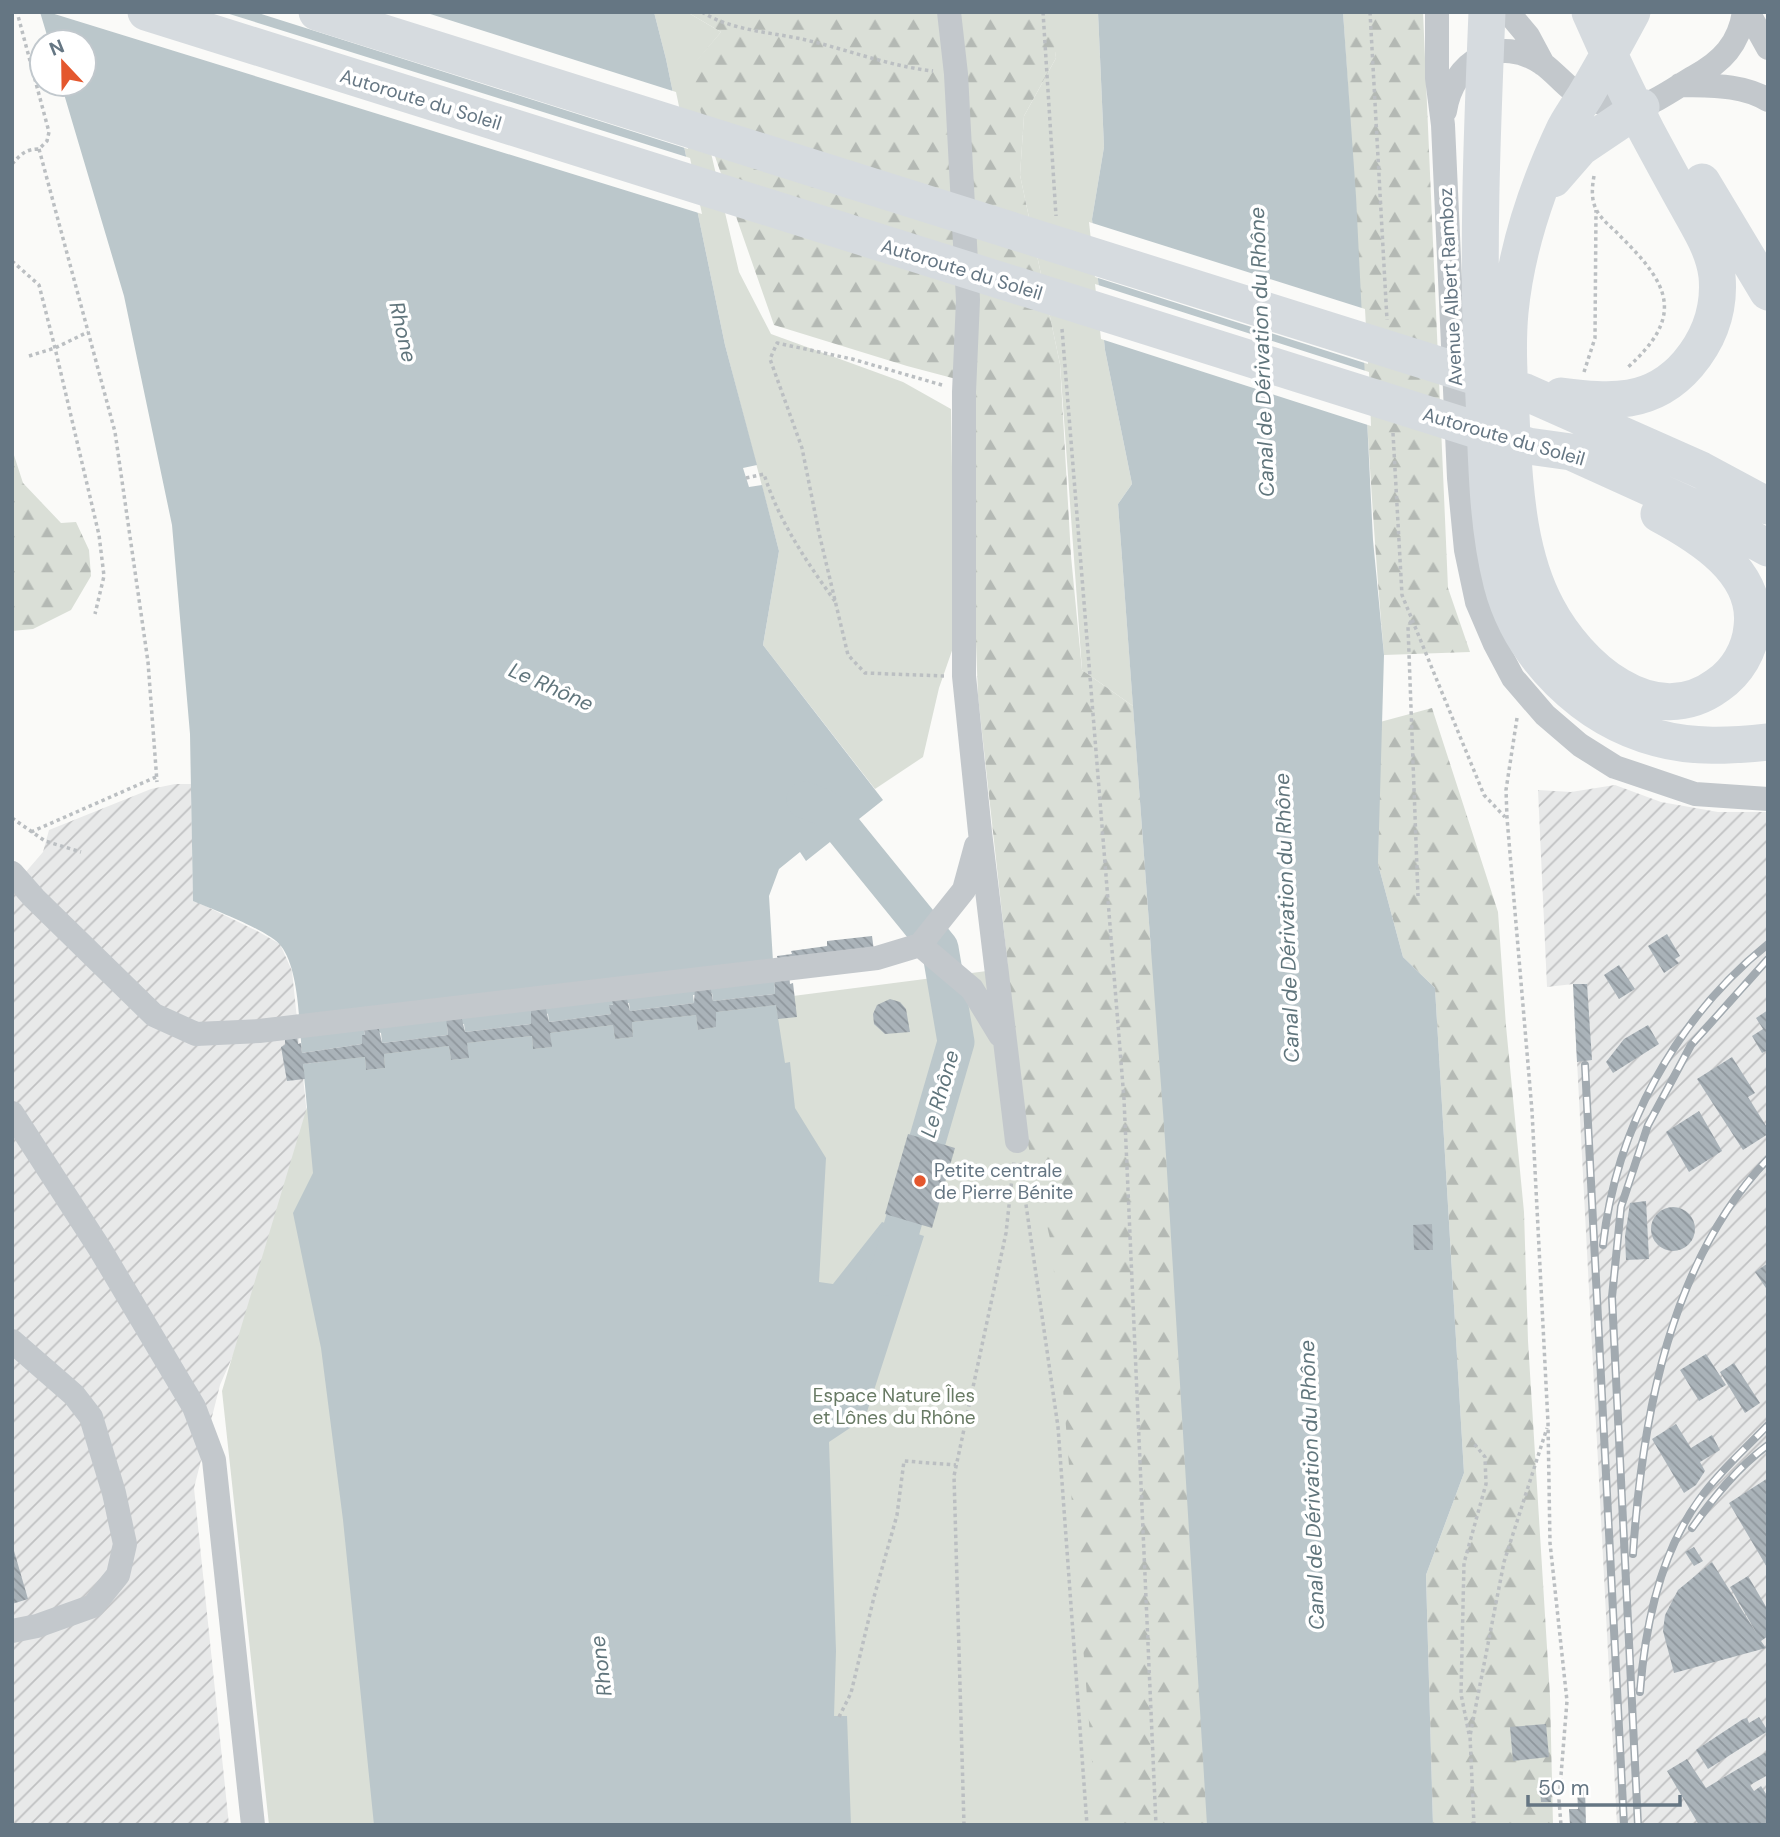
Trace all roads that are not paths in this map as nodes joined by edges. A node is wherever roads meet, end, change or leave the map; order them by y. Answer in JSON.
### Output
{"nodes":[{"id":1,"x":146,"y":12,"type":"edge"},
{"id":2,"x":317,"y":12,"type":"edge"},
{"id":3,"x":949,"y":12,"type":"edge"},
{"id":4,"x":1437,"y":12,"type":"edge"},
{"id":5,"x":1487,"y":12,"type":"edge"},
{"id":6,"x":1508,"y":12,"type":"edge"},
{"id":7,"x":1590,"y":12,"type":"edge"},
{"id":8,"x":1617,"y":12,"type":"edge"},
{"id":9,"x":1632,"y":12,"type":"edge"},
{"id":10,"x":1746,"y":12,"type":"edge"},
{"id":11,"x":1768,"y":48,"type":"edge"},
{"id":12,"x":1543,"y":64,"type":"junction"},
{"id":13,"x":1584,"y":97,"type":"junction"},
{"id":14,"x":1768,"y":100,"type":"edge"},
{"id":15,"x":1659,"y":110,"type":"junction"},
{"id":16,"x":1443,"y":125,"type":"junction"},
{"id":17,"x":1539,"y":195,"type":"junction"},
{"id":18,"x":1768,"y":292,"type":"edge"},
{"id":19,"x":1525,"y":392,"type":"junction"},
{"id":20,"x":1528,"y":446,"type":"junction"},
{"id":21,"x":1768,"y":506,"type":"edge"},
{"id":22,"x":1768,"y":548,"type":"edge"},
{"id":23,"x":1768,"y":742,"type":"edge"},
{"id":24,"x":1768,"y":799,"type":"edge"},
{"id":25,"x":980,"y":832,"type":"junction"},
{"id":26,"x":12,"y":873,"type":"edge"},
{"id":27,"x":920,"y":945,"type":"junction"},
{"id":28,"x":1004,"y":1041,"type":"junction"},
{"id":29,"x":12,"y":1113,"type":"edge"},
{"id":30,"x":1017,"y":1140,"type":"road end"},
{"id":31,"x":12,"y":1341,"type":"edge"},
{"id":32,"x":12,"y":1631,"type":"edge"},
{"id":33,"x":253,"y":1825,"type":"edge"}],
"edges":[{"from":1,"to":20,"type":"highway","name":"Autoroute du Soleil"},
{"from":2,"to":19,"type":"highway","name":"Autoroute du Soleil"},
{"from":3,"to":25,"type":"street"},
{"from":4,"to":16,"type":"street","name":"Avenue Albert Ramboz"},
{"from":5,"to":23,"type":"highway"},
{"from":6,"to":12,"type":"street"},
{"from":7,"to":15,"type":"highway"},
{"from":8,"to":15,"type":"highway"},
{"from":9,"to":13,"type":"highway"},
{"from":10,"to":11,"type":"street"},
{"from":10,"to":15,"type":"street"},
{"from":12,"to":13,"type":"street"},
{"from":12,"to":16,"type":"street"},
{"from":13,"to":15,"type":"street"},
{"from":13,"to":17,"type":"highway"},
{"from":14,"to":15,"type":"street"},
{"from":15,"to":17,"type":"highway"},
{"from":15,"to":18,"type":"highway"},
{"from":15,"to":19,"type":"highway"},
{"from":16,"to":24,"type":"street","name":"Avenue Albert Ramboz"},
{"from":17,"to":20,"type":"highway"},
{"from":19,"to":21,"type":"highway","name":"Autoroute du Soleil"},
{"from":20,"to":22,"type":"highway","name":"Autoroute du Soleil"},
{"from":25,"to":27,"type":"street"},
{"from":25,"to":28,"type":"street"},
{"from":26,"to":27,"type":"street"},
{"from":27,"to":28,"type":"street"},
{"from":28,"to":30,"type":"street"},
{"from":29,"to":33,"type":"street"},
{"from":31,"to":32,"type":"street"}]}
